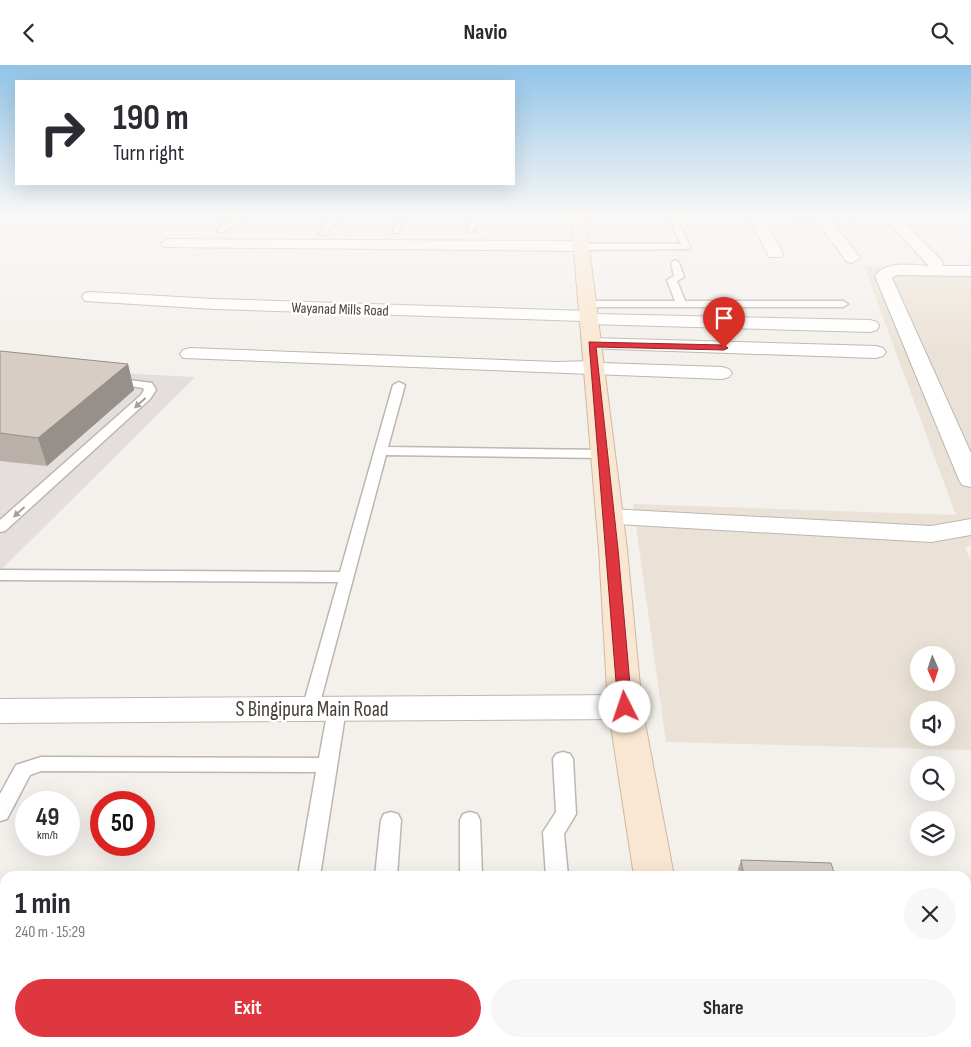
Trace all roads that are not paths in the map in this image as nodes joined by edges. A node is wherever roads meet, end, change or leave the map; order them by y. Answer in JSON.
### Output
{"nodes":[{"id":1,"x":583,"y":262,"type":"edge"},
{"id":2,"x":934,"y":262,"type":"edge"},
{"id":3,"x":676,"y":263,"type":"dead end"},
{"id":4,"x":936,"y":264,"type":"dead end"},
{"id":5,"x":968,"y":275,"type":"edge"},
{"id":6,"x":91,"y":297,"type":"dead end"},
{"id":7,"x":681,"y":303,"type":"junction"},
{"id":8,"x":843,"y":304,"type":"dead end"},
{"id":9,"x":870,"y":326,"type":"dead end"},
{"id":10,"x":591,"y":337,"type":"junction"},
{"id":11,"x":876,"y":352,"type":"dead end"},
{"id":12,"x":190,"y":354,"type":"dead end"},
{"id":13,"x":722,"y":373,"type":"dead end"},
{"id":14,"x":104,"y":380,"type":"edge"},
{"id":15,"x":399,"y":385,"type":"dead end"},
{"id":16,"x":382,"y":451,"type":"junction"},
{"id":17,"x":603,"y":454,"type":"junction"},
{"id":18,"x":971,"y":480,"type":"edge"},
{"id":19,"x":609,"y":517,"type":"junction"},
{"id":20,"x":971,"y":527,"type":"edge"},
{"id":21,"x":0,"y":528,"type":"edge"},
{"id":22,"x":0,"y":575,"type":"edge"},
{"id":23,"x":348,"y":577,"type":"junction"},
{"id":24,"x":625,"y":707,"type":"junction"},
{"id":25,"x":324,"y":709,"type":"junction"},
{"id":26,"x":0,"y":711,"type":"edge"},
{"id":27,"x":563,"y":759,"type":"dead end"},
{"id":28,"x":327,"y":765,"type":"junction"},
{"id":29,"x":0,"y":813,"type":"edge"},
{"id":30,"x":391,"y":820,"type":"dead end"},
{"id":31,"x":470,"y":820,"type":"dead end"},
{"id":32,"x":310,"y":871,"type":"edge"},
{"id":33,"x":386,"y":871,"type":"edge"},
{"id":34,"x":471,"y":871,"type":"edge"},
{"id":35,"x":557,"y":871,"type":"edge"},
{"id":36,"x":653,"y":871,"type":"edge"}],
"edges":[{"from":1,"to":10,"type":"main road"},
{"from":2,"to":4,"type":"street"},
{"from":3,"to":7,"type":"lane"},
{"from":5,"to":18,"type":"street"},
{"from":6,"to":10,"type":"street","name":"Wayanad Mills Road"},
{"from":7,"to":8,"type":"lane"},
{"from":7,"to":10,"type":"lane"},
{"from":9,"to":10,"type":"street"},
{"from":10,"to":11,"type":"street"},
{"from":10,"to":12,"type":"street"},
{"from":10,"to":13,"type":"street"},
{"from":10,"to":17,"type":"main road"},
{"from":14,"to":21,"type":"lane","one_way":true},
{"from":15,"to":16,"type":"lane"},
{"from":16,"to":17,"type":"lane"},
{"from":16,"to":23,"type":"lane"},
{"from":17,"to":19,"type":"main road"},
{"from":19,"to":20,"type":"street"},
{"from":19,"to":24,"type":"main road"},
{"from":22,"to":23,"type":"lane"},
{"from":23,"to":25,"type":"lane"},
{"from":24,"to":25,"type":"street","name":"S Bingipura Main Road"},
{"from":24,"to":36,"type":"main road"},
{"from":25,"to":26,"type":"street","name":"S Bingipura Main Road"},
{"from":25,"to":28,"type":"lane"},
{"from":27,"to":35,"type":"lane"},
{"from":28,"to":29,"type":"lane"},
{"from":28,"to":32,"type":"lane"},
{"from":30,"to":33,"type":"lane"},
{"from":31,"to":34,"type":"lane"}]}
